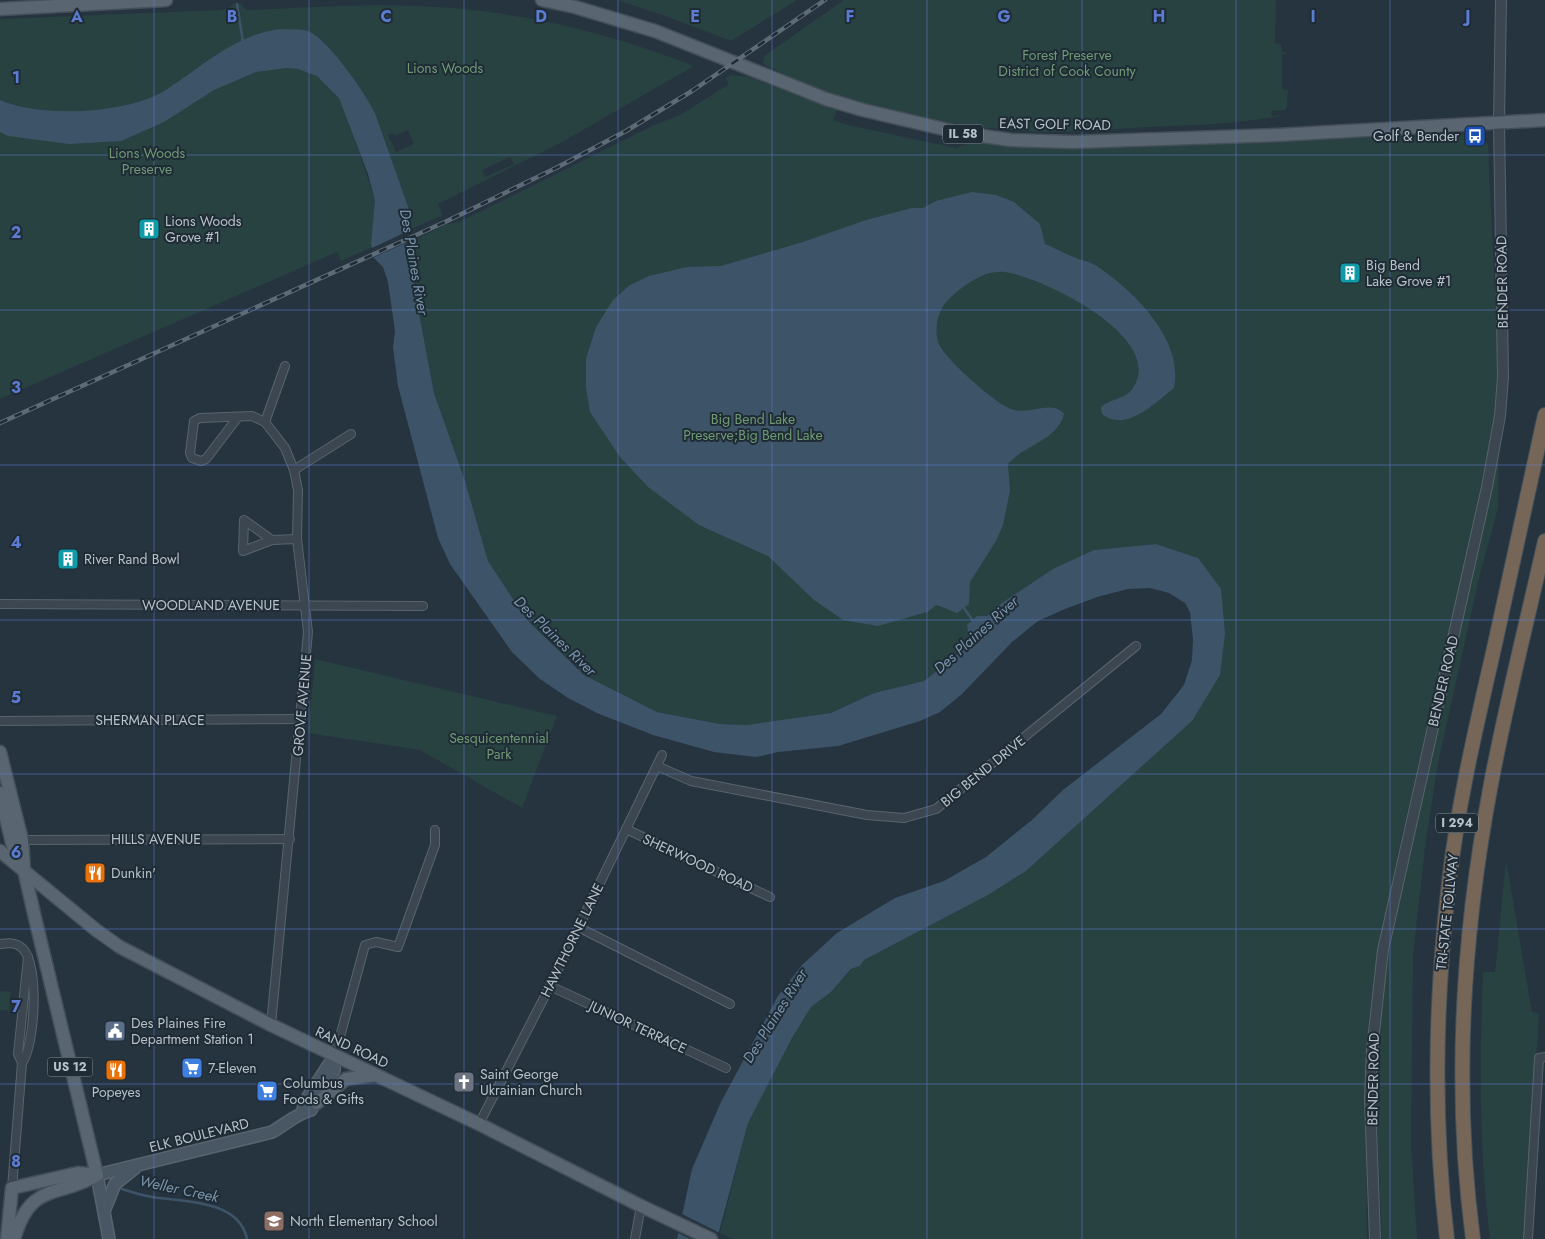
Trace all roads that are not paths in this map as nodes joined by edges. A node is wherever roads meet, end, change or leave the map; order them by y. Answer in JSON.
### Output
{"nodes":[{"id":1,"x":166,"y":0,"type":"edge"},
{"id":2,"x":542,"y":0,"type":"edge"},
{"id":3,"x":1501,"y":0,"type":"edge"},
{"id":4,"x":116,"y":1,"type":"edge"},
{"id":5,"x":0,"y":9,"type":"edge"},
{"id":6,"x":1545,"y":120,"type":"edge"},
{"id":7,"x":1499,"y":122,"type":"junction"},
{"id":8,"x":285,"y":366,"type":"dead end"},
{"id":9,"x":1545,"y":415,"type":"edge"},
{"id":10,"x":238,"y":416,"type":"junction"},
{"id":11,"x":265,"y":422,"type":"junction"},
{"id":12,"x":351,"y":434,"type":"dead end"},
{"id":13,"x":294,"y":470,"type":"junction"},
{"id":14,"x":298,"y":539,"type":"junction"},
{"id":15,"x":272,"y":540,"type":"junction"},
{"id":16,"x":1545,"y":541,"type":"edge"},
{"id":17,"x":0,"y":604,"type":"edge"},
{"id":18,"x":303,"y":605,"type":"junction"},
{"id":19,"x":423,"y":606,"type":"dead end"},
{"id":20,"x":1136,"y":646,"type":"dead end"},
{"id":21,"x":300,"y":720,"type":"junction"},
{"id":22,"x":0,"y":721,"type":"edge"},
{"id":23,"x":0,"y":752,"type":"edge"},
{"id":24,"x":662,"y":756,"type":"dead end"},
{"id":25,"x":657,"y":766,"type":"junction"},
{"id":26,"x":0,"y":794,"type":"edge"},
{"id":27,"x":2,"y":812,"type":"edge"},
{"id":28,"x":626,"y":829,"type":"junction"},
{"id":29,"x":435,"y":830,"type":"dead end"},
{"id":30,"x":290,"y":839,"type":"junction"},
{"id":31,"x":22,"y":840,"type":"junction"},
{"id":32,"x":0,"y":851,"type":"edge"},
{"id":33,"x":24,"y":870,"type":"junction"},
{"id":34,"x":770,"y":897,"type":"dead end"},
{"id":35,"x":578,"y":928,"type":"junction"},
{"id":36,"x":0,"y":944,"type":"edge"},
{"id":37,"x":550,"y":986,"type":"junction"},
{"id":38,"x":730,"y":1004,"type":"dead end"},
{"id":39,"x":271,"y":1025,"type":"junction"},
{"id":40,"x":335,"y":1055,"type":"junction"},
{"id":41,"x":1542,"y":1057,"type":"edge"},
{"id":42,"x":726,"y":1068,"type":"dead end"},
{"id":43,"x":376,"y":1075,"type":"junction"},
{"id":44,"x":316,"y":1103,"type":"junction"},
{"id":45,"x":303,"y":1112,"type":"junction"},
{"id":46,"x":479,"y":1124,"type":"junction"},
{"id":47,"x":144,"y":1164,"type":"junction"},
{"id":48,"x":97,"y":1175,"type":"junction"},
{"id":49,"x":12,"y":1188,"type":"junction"},
{"id":50,"x":641,"y":1206,"type":"junction"},
{"id":51,"x":104,"y":1212,"type":"junction"},
{"id":52,"x":7,"y":1236,"type":"edge"},
{"id":53,"x":108,"y":1239,"type":"edge"},
{"id":54,"x":636,"y":1239,"type":"edge"},
{"id":55,"x":711,"y":1239,"type":"edge"},
{"id":56,"x":1375,"y":1239,"type":"edge"},
{"id":57,"x":1447,"y":1239,"type":"edge"},
{"id":58,"x":1473,"y":1239,"type":"edge"},
{"id":59,"x":1528,"y":1239,"type":"edge"}],
"edges":[{"from":1,"to":4,"type":"main road"},
{"from":2,"to":7,"type":"main road","name":"EAST GOLF ROAD","number":"IL 58"},
{"from":3,"to":7,"type":"street","name":"BENDER ROAD"},
{"from":4,"to":5,"type":"main road"},
{"from":6,"to":7,"type":"main road","number":"IL 58"},
{"from":7,"to":56,"type":"street","name":"BENDER ROAD"},
{"from":8,"to":11,"type":"street"},
{"from":9,"to":57,"type":"highway","name":"TRI-STATE TOLLWAY","number":"I 294"},
{"from":10,"to":10,"type":"street"},
{"from":10,"to":11,"type":"street"},
{"from":11,"to":13,"type":"street","name":"GROVE AVENUE"},
{"from":12,"to":13,"type":"street"},
{"from":13,"to":14,"type":"street","name":"GROVE AVENUE"},
{"from":14,"to":15,"type":"street"},
{"from":14,"to":18,"type":"street","name":"GROVE AVENUE"},
{"from":15,"to":15,"type":"street"},
{"from":16,"to":58,"type":"highway","name":"TRI-STATE TOLLWAY","number":"I 294"},
{"from":17,"to":18,"type":"street","name":"WOODLAND AVENUE"},
{"from":18,"to":19,"type":"street","name":"WOODLAND AVENUE"},
{"from":18,"to":21,"type":"street","name":"GROVE AVENUE"},
{"from":20,"to":25,"type":"street","name":"BIG BEND DRIVE"},
{"from":21,"to":22,"type":"street","name":"SHERMAN PLACE"},
{"from":21,"to":30,"type":"street","name":"GROVE AVENUE"},
{"from":23,"to":31,"type":"main road"},
{"from":24,"to":25,"type":"street","name":"HAWTHORNE LANE"},
{"from":25,"to":28,"type":"street","name":"HAWTHORNE LANE"},
{"from":26,"to":27,"type":"main road"},
{"from":27,"to":33,"type":"main road"},
{"from":28,"to":34,"type":"street","name":"SHERWOOD ROAD"},
{"from":28,"to":35,"type":"street","name":"HAWTHORNE LANE"},
{"from":29,"to":40,"type":"street","name":"ELK BOULEVARD"},
{"from":30,"to":31,"type":"street","name":"HILLS AVENUE"},
{"from":30,"to":39,"type":"street","name":"GROVE AVENUE"},
{"from":31,"to":33,"type":"main road"},
{"from":32,"to":33,"type":"main road","name":"RAND ROAD"},
{"from":33,"to":39,"type":"main road","name":"RAND ROAD"},
{"from":33,"to":48,"type":"main road","number":"US 12"},
{"from":35,"to":37,"type":"street","name":"HAWTHORNE LANE"},
{"from":35,"to":38,"type":"street"},
{"from":36,"to":49,"type":"street"},
{"from":37,"to":42,"type":"street","name":"JUNIOR TERRACE"},
{"from":37,"to":46,"type":"street","name":"HAWTHORNE LANE"},
{"from":39,"to":40,"type":"main road","name":"RAND ROAD"},
{"from":40,"to":43,"type":"main road","name":"RAND ROAD"},
{"from":40,"to":44,"type":"main road","name":"ELK BOULEVARD"},
{"from":40,"to":45,"type":"main road","name":"ELK BOULEVARD"},
{"from":41,"to":59,"type":"street"},
{"from":43,"to":44,"type":"main road"},
{"from":43,"to":46,"type":"main road","name":"RAND ROAD"},
{"from":44,"to":45,"type":"main road","name":"ELK BOULEVARD"},
{"from":45,"to":47,"type":"main road","name":"ELK BOULEVARD"},
{"from":46,"to":50,"type":"main road","name":"RAND ROAD"},
{"from":47,"to":48,"type":"main road","name":"ELK BOULEVARD"},
{"from":47,"to":51,"type":"main road"},
{"from":48,"to":49,"type":"main road","name":"ELK BOULEVARD"},
{"from":48,"to":51,"type":"main road"},
{"from":48,"to":52,"type":"main road","name":"ELK BOULEVARD"},
{"from":49,"to":52,"type":"main road"},
{"from":50,"to":54,"type":"street"},
{"from":50,"to":55,"type":"main road","name":"RAND ROAD"},
{"from":51,"to":53,"type":"main road"}]}
